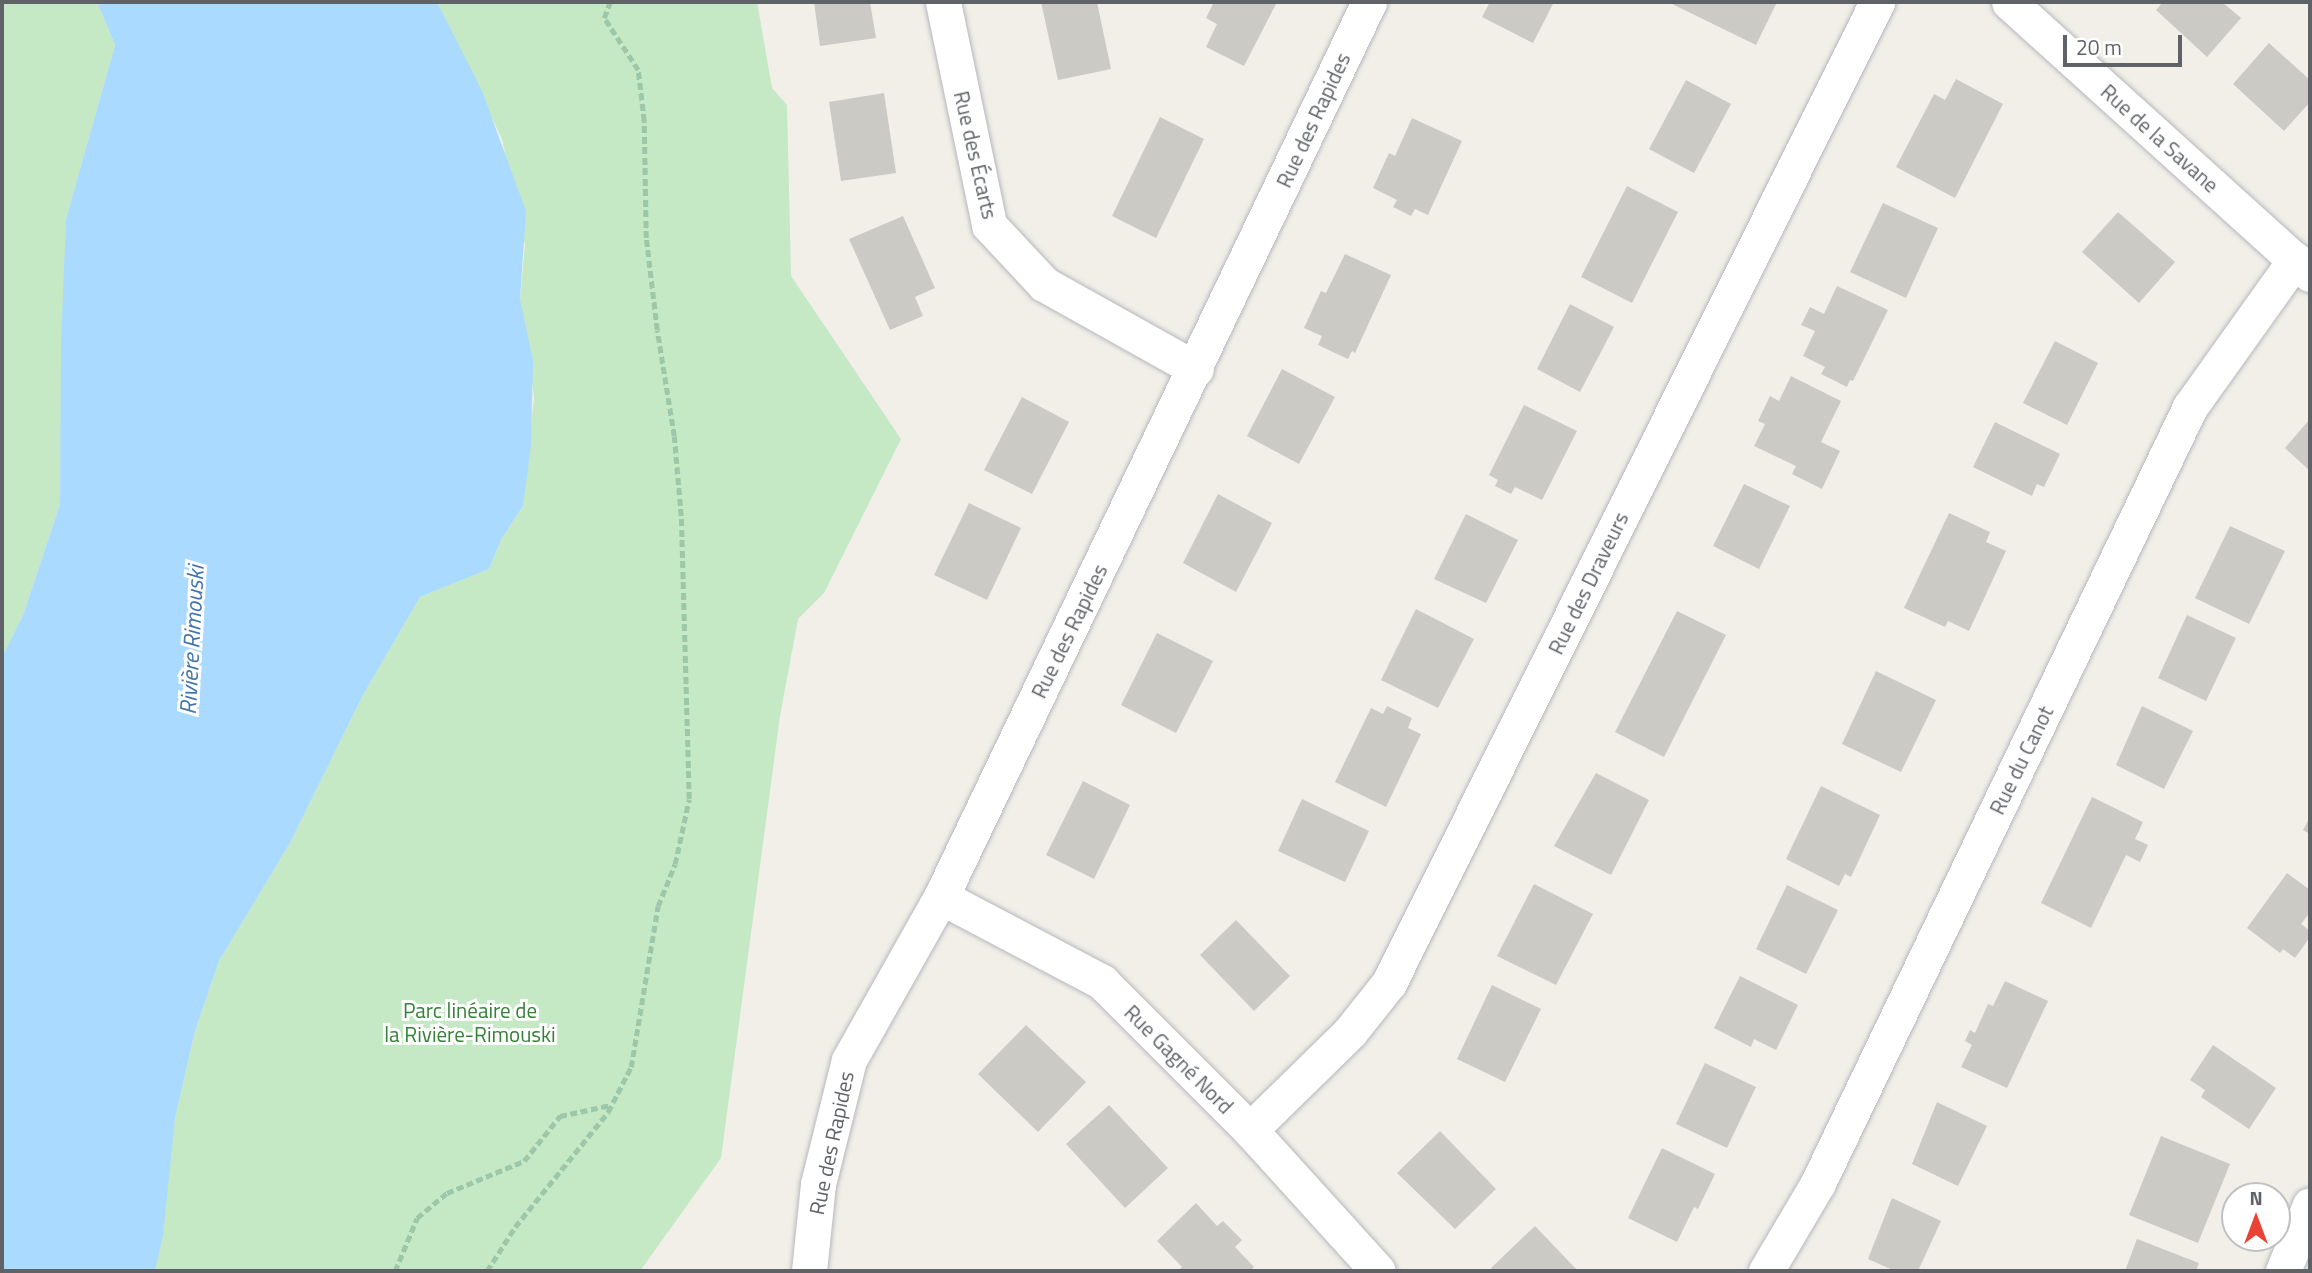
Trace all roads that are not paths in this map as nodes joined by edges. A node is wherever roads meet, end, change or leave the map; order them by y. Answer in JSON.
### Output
{"nodes":[{"id":1,"x":943,"y":2,"type":"edge"},
{"id":2,"x":1369,"y":2,"type":"edge"},
{"id":3,"x":1877,"y":2,"type":"edge"},
{"id":4,"x":2009,"y":2,"type":"edge"},
{"id":5,"x":2303,"y":267,"type":"edge"},
{"id":6,"x":1196,"y":369,"type":"junction"},
{"id":7,"x":941,"y":897,"type":"junction"},
{"id":8,"x":1250,"y":1130,"type":"junction"},
{"id":9,"x":2310,"y":1205,"type":"edge"},
{"id":10,"x":810,"y":1271,"type":"edge"},
{"id":11,"x":1378,"y":1271,"type":"edge"},
{"id":12,"x":1766,"y":1271,"type":"edge"},
{"id":13,"x":2283,"y":1271,"type":"edge"}],
"edges":[{"from":1,"to":6,"type":"street","name":"Rue des Écarts"},
{"from":2,"to":6,"type":"street","name":"Rue des Rapides"},
{"from":3,"to":8,"type":"street","name":"Rue des Draveurs"},
{"from":4,"to":5,"type":"street","name":"Rue de la Savane"},
{"from":5,"to":12,"type":"street","name":"Rue du Canot"},
{"from":6,"to":7,"type":"street","name":"Rue des Rapides"},
{"from":7,"to":8,"type":"street","name":"Rue Gagné Nord"},
{"from":7,"to":10,"type":"street","name":"Rue des Rapides"},
{"from":8,"to":11,"type":"street","name":"Rue Gagné Nord"},
{"from":9,"to":13,"type":"street"}]}
